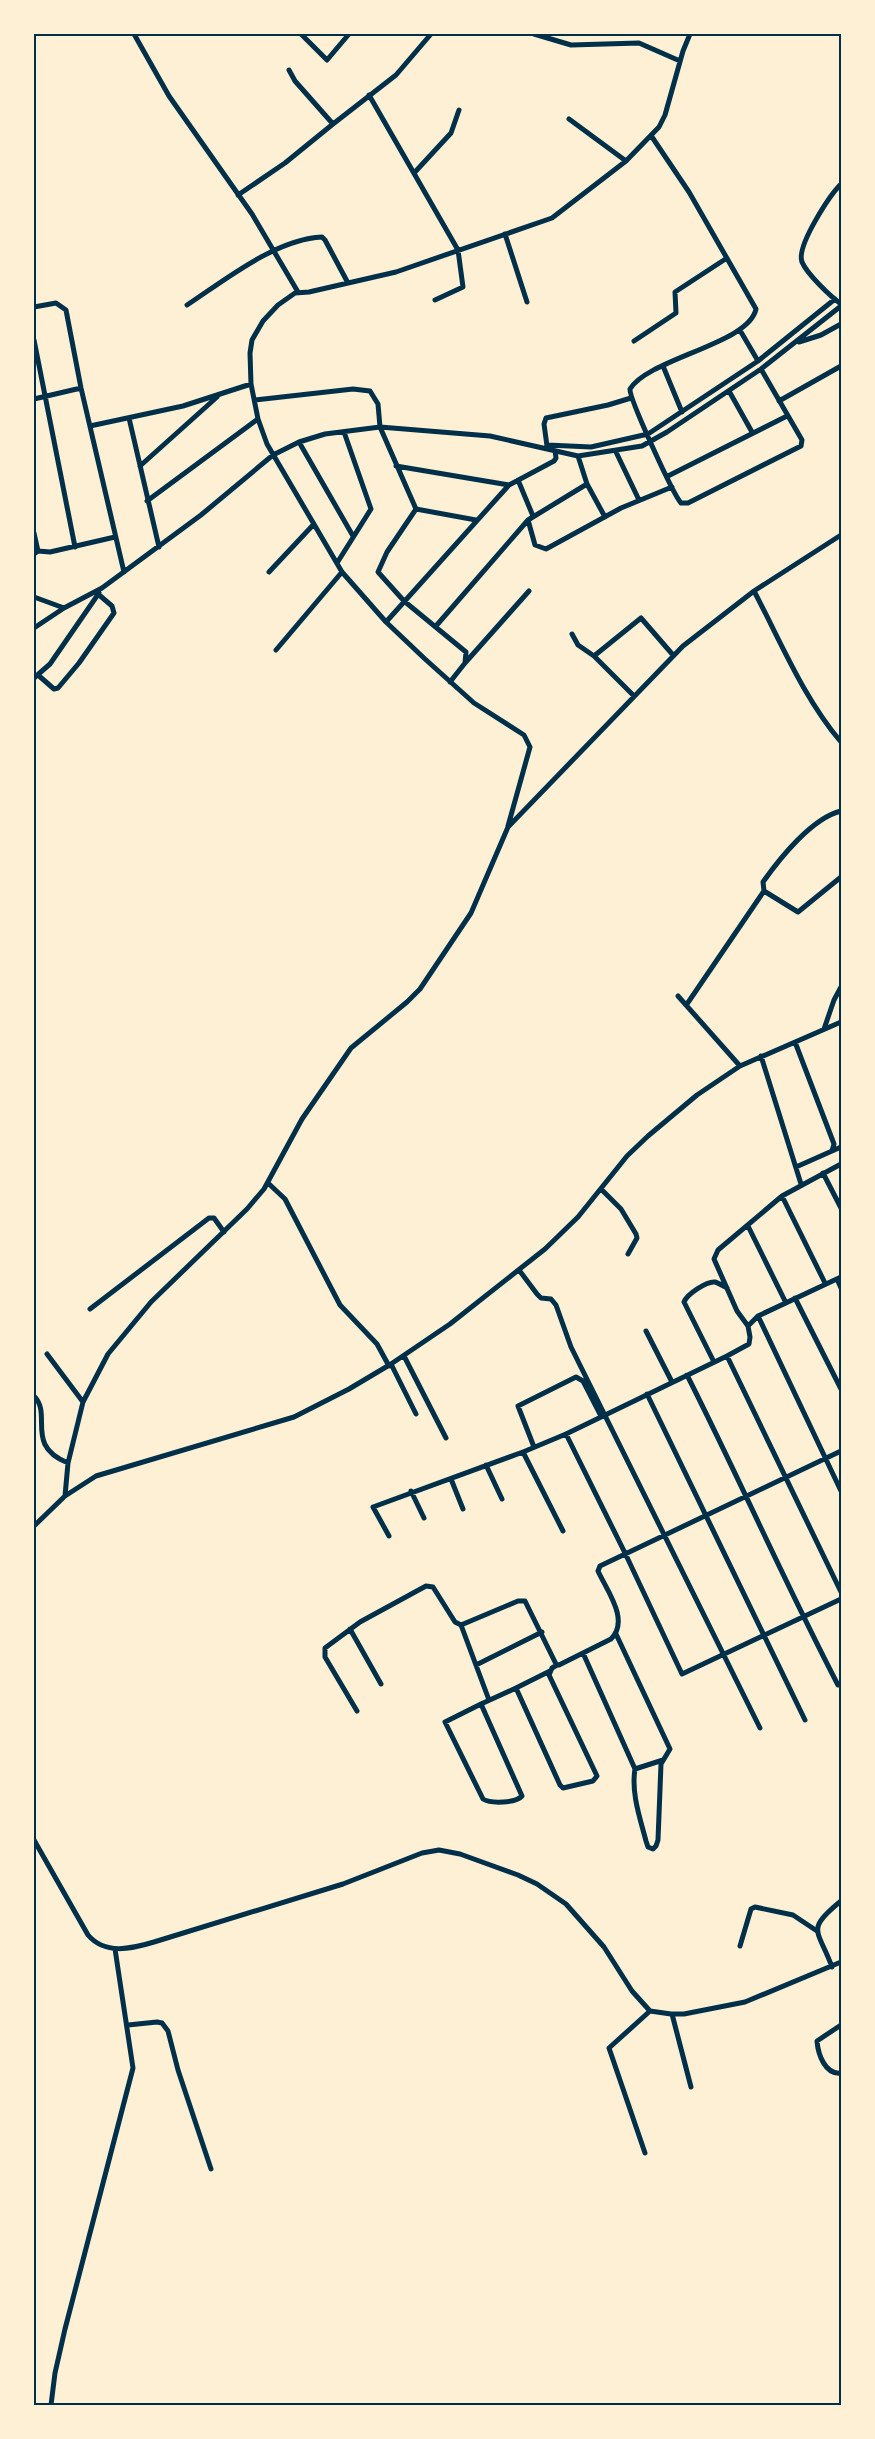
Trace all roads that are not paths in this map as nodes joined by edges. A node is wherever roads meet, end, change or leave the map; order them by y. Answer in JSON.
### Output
{"nodes":[{"id":1,"x":134,"y":34,"type":"edge"},
{"id":2,"x":301,"y":34,"type":"edge"},
{"id":3,"x":349,"y":34,"type":"edge"},
{"id":4,"x":430,"y":34,"type":"edge"},
{"id":5,"x":534,"y":34,"type":"edge"},
{"id":6,"x":690,"y":34,"type":"edge"},
{"id":7,"x":680,"y":61,"type":"junction"},
{"id":8,"x":289,"y":70,"type":"dead end"},
{"id":9,"x":369,"y":95,"type":"junction"},
{"id":10,"x":459,"y":110,"type":"dead end"},
{"id":11,"x":569,"y":119,"type":"dead end"},
{"id":12,"x":333,"y":124,"type":"junction"},
{"id":13,"x":652,"y":137,"type":"junction"},
{"id":14,"x":626,"y":161,"type":"junction"},
{"id":15,"x":415,"y":172,"type":"junction"},
{"id":16,"x":841,"y":184,"type":"edge"},
{"id":17,"x":238,"y":195,"type":"junction"},
{"id":18,"x":505,"y":234,"type":"junction"},
{"id":19,"x":275,"y":250,"type":"junction"},
{"id":20,"x":458,"y":250,"type":"junction"},
{"id":21,"x":727,"y":258,"type":"junction"},
{"id":22,"x":348,"y":283,"type":"junction"},
{"id":23,"x":298,"y":292,"type":"junction"},
{"id":24,"x":835,"y":299,"type":"junction"},
{"id":25,"x":435,"y":300,"type":"dead end"},
{"id":26,"x":527,"y":302,"type":"dead end"},
{"id":27,"x":187,"y":305,"type":"dead end"},
{"id":28,"x":841,"y":305,"type":"edge"},
{"id":29,"x":34,"y":307,"type":"edge"},
{"id":30,"x":841,"y":324,"type":"edge"},
{"id":31,"x":738,"y":331,"type":"junction"},
{"id":32,"x":34,"y":340,"type":"edge"},
{"id":33,"x":634,"y":341,"type":"dead end"},
{"id":34,"x":798,"y":342,"type":"junction"},
{"id":35,"x":758,"y":361,"type":"junction"},
{"id":36,"x":663,"y":366,"type":"junction"},
{"id":37,"x":841,"y":366,"type":"edge"},
{"id":38,"x":761,"y":369,"type":"junction"},
{"id":39,"x":251,"y":384,"type":"junction"},
{"id":40,"x":81,"y":388,"type":"junction"},
{"id":41,"x":713,"y":391,"type":"junction"},
{"id":42,"x":728,"y":391,"type":"junction"},
{"id":43,"x":45,"y":395,"type":"junction"},
{"id":44,"x":220,"y":395,"type":"junction"},
{"id":45,"x":631,"y":398,"type":"junction"},
{"id":46,"x":718,"y":398,"type":"junction"},
{"id":47,"x":34,"y":399,"type":"edge"},
{"id":48,"x":255,"y":400,"type":"junction"},
{"id":49,"x":778,"y":401,"type":"junction"},
{"id":50,"x":682,"y":412,"type":"junction"},
{"id":51,"x":787,"y":416,"type":"junction"},
{"id":52,"x":129,"y":418,"type":"junction"},
{"id":53,"x":258,"y":419,"type":"junction"},
{"id":54,"x":90,"y":426,"type":"junction"},
{"id":55,"x":380,"y":427,"type":"junction"},
{"id":56,"x":344,"y":432,"type":"junction"},
{"id":57,"x":752,"y":432,"type":"junction"},
{"id":58,"x":648,"y":434,"type":"junction"},
{"id":59,"x":299,"y":442,"type":"junction"},
{"id":60,"x":651,"y":443,"type":"junction"},
{"id":61,"x":547,"y":447,"type":"junction"},
{"id":62,"x":555,"y":451,"type":"junction"},
{"id":63,"x":616,"y":452,"type":"junction"},
{"id":64,"x":273,"y":455,"type":"junction"},
{"id":65,"x":578,"y":456,"type":"junction"},
{"id":66,"x":140,"y":466,"type":"junction"},
{"id":67,"x":396,"y":466,"type":"junction"},
{"id":68,"x":668,"y":476,"type":"junction"},
{"id":69,"x":518,"y":480,"type":"junction"},
{"id":70,"x":587,"y":484,"type":"junction"},
{"id":71,"x":509,"y":485,"type":"junction"},
{"id":72,"x":672,"y":487,"type":"junction"},
{"id":73,"x":639,"y":500,"type":"junction"},
{"id":74,"x":148,"y":501,"type":"junction"},
{"id":75,"x":416,"y":509,"type":"junction"},
{"id":76,"x":532,"y":516,"type":"junction"},
{"id":77,"x":605,"y":517,"type":"junction"},
{"id":78,"x":476,"y":520,"type":"junction"},
{"id":79,"x":528,"y":520,"type":"junction"},
{"id":80,"x":314,"y":524,"type":"junction"},
{"id":81,"x":34,"y":533,"type":"edge"},
{"id":82,"x":841,"y":535,"type":"edge"},
{"id":83,"x":353,"y":536,"type":"junction"},
{"id":84,"x":115,"y":538,"type":"junction"},
{"id":85,"x":75,"y":547,"type":"junction"},
{"id":86,"x":159,"y":547,"type":"junction"},
{"id":87,"x":36,"y":552,"type":"edge"},
{"id":88,"x":337,"y":562,"type":"junction"},
{"id":89,"x":124,"y":572,"type":"junction"},
{"id":90,"x":269,"y":572,"type":"dead end"},
{"id":91,"x":342,"y":572,"type":"junction"},
{"id":92,"x":102,"y":588,"type":"junction"},
{"id":93,"x":529,"y":591,"type":"dead end"},
{"id":94,"x":754,"y":591,"type":"junction"},
{"id":95,"x":98,"y":594,"type":"junction"},
{"id":96,"x":34,"y":597,"type":"edge"},
{"id":97,"x":404,"y":601,"type":"junction"},
{"id":98,"x":64,"y":608,"type":"junction"},
{"id":99,"x":386,"y":622,"type":"junction"},
{"id":100,"x":436,"y":626,"type":"junction"},
{"id":101,"x":34,"y":628,"type":"edge"},
{"id":102,"x":572,"y":634,"type":"dead end"},
{"id":103,"x":276,"y":650,"type":"dead end"},
{"id":104,"x":674,"y":655,"type":"junction"},
{"id":105,"x":594,"y":656,"type":"junction"},
{"id":106,"x":465,"y":663,"type":"junction"},
{"id":107,"x":36,"y":677,"type":"edge"},
{"id":108,"x":450,"y":682,"type":"junction"},
{"id":109,"x":634,"y":696,"type":"junction"},
{"id":110,"x":841,"y":742,"type":"edge"},
{"id":111,"x":841,"y":811,"type":"edge"},
{"id":112,"x":508,"y":827,"type":"junction"},
{"id":113,"x":841,"y":877,"type":"edge"},
{"id":114,"x":764,"y":891,"type":"junction"},
{"id":115,"x":841,"y":987,"type":"edge"},
{"id":116,"x":678,"y":996,"type":"dead end"},
{"id":117,"x":687,"y":1004,"type":"junction"},
{"id":118,"x":841,"y":1022,"type":"edge"},
{"id":119,"x":824,"y":1030,"type":"junction"},
{"id":120,"x":795,"y":1042,"type":"junction"},
{"id":121,"x":761,"y":1056,"type":"junction"},
{"id":122,"x":740,"y":1066,"type":"junction"},
{"id":123,"x":841,"y":1147,"type":"edge"},
{"id":124,"x":832,"y":1151,"type":"junction"},
{"id":125,"x":841,"y":1164,"type":"edge"},
{"id":126,"x":796,"y":1168,"type":"junction"},
{"id":127,"x":823,"y":1173,"type":"junction"},
{"id":128,"x":268,"y":1183,"type":"junction"},
{"id":129,"x":801,"y":1184,"type":"junction"},
{"id":130,"x":601,"y":1189,"type":"junction"},
{"id":131,"x":782,"y":1196,"type":"junction"},
{"id":132,"x":841,"y":1208,"type":"edge"},
{"id":133,"x":748,"y":1226,"type":"junction"},
{"id":134,"x":224,"y":1232,"type":"junction"},
{"id":135,"x":628,"y":1254,"type":"dead end"},
{"id":136,"x":519,"y":1270,"type":"junction"},
{"id":137,"x":839,"y":1278,"type":"edge"},
{"id":138,"x":825,"y":1283,"type":"junction"},
{"id":139,"x":727,"y":1288,"type":"junction"},
{"id":140,"x":841,"y":1288,"type":"edge"},
{"id":141,"x":795,"y":1298,"type":"junction"},
{"id":142,"x":786,"y":1303,"type":"junction"},
{"id":143,"x":90,"y":1309,"type":"dead end"},
{"id":144,"x":758,"y":1316,"type":"junction"},
{"id":145,"x":748,"y":1326,"type":"junction"},
{"id":146,"x":646,"y":1331,"type":"dead end"},
{"id":147,"x":47,"y":1354,"type":"dead end"},
{"id":148,"x":404,"y":1356,"type":"junction"},
{"id":149,"x":727,"y":1356,"type":"junction"},
{"id":150,"x":714,"y":1362,"type":"junction"},
{"id":151,"x":390,"y":1365,"type":"junction"},
{"id":152,"x":688,"y":1375,"type":"junction"},
{"id":153,"x":672,"y":1382,"type":"junction"},
{"id":154,"x":841,"y":1390,"type":"edge"},
{"id":155,"x":647,"y":1394,"type":"junction"},
{"id":156,"x":34,"y":1396,"type":"edge"},
{"id":157,"x":83,"y":1402,"type":"junction"},
{"id":158,"x":416,"y":1414,"type":"dead end"},
{"id":159,"x":603,"y":1415,"type":"junction"},
{"id":160,"x":566,"y":1434,"type":"junction"},
{"id":161,"x":446,"y":1438,"type":"dead end"},
{"id":162,"x":534,"y":1447,"type":"junction"},
{"id":163,"x":841,"y":1451,"type":"edge"},
{"id":164,"x":523,"y":1452,"type":"junction"},
{"id":165,"x":826,"y":1458,"type":"junction"},
{"id":166,"x":68,"y":1463,"type":"junction"},
{"id":167,"x":486,"y":1466,"type":"junction"},
{"id":168,"x":784,"y":1476,"type":"junction"},
{"id":169,"x":451,"y":1480,"type":"junction"},
{"id":170,"x":841,"y":1490,"type":"edge"},
{"id":171,"x":411,"y":1491,"type":"junction"},
{"id":172,"x":747,"y":1495,"type":"junction"},
{"id":173,"x":65,"y":1496,"type":"junction"},
{"id":174,"x":502,"y":1499,"type":"dead end"},
{"id":175,"x":463,"y":1510,"type":"dead end"},
{"id":176,"x":706,"y":1514,"type":"junction"},
{"id":177,"x":424,"y":1518,"type":"dead end"},
{"id":178,"x":34,"y":1526,"type":"edge"},
{"id":179,"x":563,"y":1531,"type":"dead end"},
{"id":180,"x":666,"y":1534,"type":"junction"},
{"id":181,"x":389,"y":1536,"type":"dead end"},
{"id":182,"x":625,"y":1553,"type":"junction"},
{"id":183,"x":841,"y":1592,"type":"edge"},
{"id":184,"x":841,"y":1599,"type":"edge"},
{"id":185,"x":803,"y":1617,"type":"junction"},
{"id":186,"x":461,"y":1625,"type":"junction"},
{"id":187,"x":350,"y":1629,"type":"junction"},
{"id":188,"x":542,"y":1632,"type":"junction"},
{"id":189,"x":616,"y":1634,"type":"junction"},
{"id":190,"x":764,"y":1635,"type":"junction"},
{"id":191,"x":583,"y":1653,"type":"junction"},
{"id":192,"x":725,"y":1654,"type":"junction"},
{"id":193,"x":476,"y":1665,"type":"junction"},
{"id":194,"x":557,"y":1665,"type":"junction"},
{"id":195,"x":550,"y":1671,"type":"junction"},
{"id":196,"x":381,"y":1684,"type":"dead end"},
{"id":197,"x":838,"y":1685,"type":"dead end"},
{"id":198,"x":516,"y":1688,"type":"junction"},
{"id":199,"x":488,"y":1700,"type":"junction"},
{"id":200,"x":481,"y":1704,"type":"junction"},
{"id":201,"x":357,"y":1711,"type":"dead end"},
{"id":202,"x":805,"y":1720,"type":"dead end"},
{"id":203,"x":760,"y":1728,"type":"dead end"},
{"id":204,"x":663,"y":1760,"type":"junction"},
{"id":205,"x":634,"y":1769,"type":"junction"},
{"id":206,"x":34,"y":1840,"type":"edge"},
{"id":207,"x":841,"y":1901,"type":"edge"},
{"id":208,"x":817,"y":1931,"type":"junction"},
{"id":209,"x":740,"y":1946,"type":"dead end"},
{"id":210,"x":116,"y":1949,"type":"junction"},
{"id":211,"x":841,"y":1962,"type":"edge"},
{"id":212,"x":832,"y":1967,"type":"junction"},
{"id":213,"x":650,"y":2011,"type":"junction"},
{"id":214,"x":672,"y":2014,"type":"junction"},
{"id":215,"x":128,"y":2025,"type":"junction"},
{"id":216,"x":841,"y":2025,"type":"edge"},
{"id":217,"x":841,"y":2073,"type":"edge"},
{"id":218,"x":691,"y":2087,"type":"dead end"},
{"id":219,"x":644,"y":2154,"type":"dead end"},
{"id":220,"x":211,"y":2169,"type":"dead end"},
{"id":221,"x":51,"y":2405,"type":"edge"}],
"edges":[{"from":1,"to":17,"type":"street"},
{"from":2,"to":3,"type":"street"},
{"from":4,"to":9,"type":"street"},
{"from":5,"to":7,"type":"street"},
{"from":6,"to":7,"type":"street"},
{"from":7,"to":13,"type":"street"},
{"from":8,"to":12,"type":"street"},
{"from":9,"to":12,"type":"street"},
{"from":9,"to":15,"type":"street"},
{"from":10,"to":15,"type":"street"},
{"from":11,"to":14,"type":"street"},
{"from":12,"to":17,"type":"street"},
{"from":13,"to":14,"type":"street"},
{"from":13,"to":21,"type":"street"},
{"from":14,"to":18,"type":"street"},
{"from":15,"to":20,"type":"street"},
{"from":16,"to":24,"type":"street"},
{"from":17,"to":19,"type":"street"},
{"from":18,"to":20,"type":"street"},
{"from":18,"to":26,"type":"street"},
{"from":19,"to":22,"type":"street"},
{"from":19,"to":23,"type":"street"},
{"from":19,"to":27,"type":"street"},
{"from":20,"to":22,"type":"street"},
{"from":20,"to":25,"type":"street"},
{"from":21,"to":31,"type":"street"},
{"from":21,"to":33,"type":"street"},
{"from":22,"to":23,"type":"street"},
{"from":23,"to":39,"type":"street"},
{"from":24,"to":28,"type":"street"},
{"from":24,"to":35,"type":"street"},
{"from":28,"to":34,"type":"street"},
{"from":29,"to":40,"type":"street"},
{"from":30,"to":34,"type":"street"},
{"from":31,"to":35,"type":"street"},
{"from":31,"to":36,"type":"street"},
{"from":32,"to":43,"type":"street"},
{"from":34,"to":38,"type":"street"},
{"from":35,"to":41,"type":"street"},
{"from":36,"to":45,"type":"street"},
{"from":36,"to":50,"type":"street"},
{"from":37,"to":49,"type":"street"},
{"from":38,"to":42,"type":"street"},
{"from":38,"to":49,"type":"street"},
{"from":39,"to":44,"type":"street"},
{"from":39,"to":48,"type":"street"},
{"from":40,"to":43,"type":"street"},
{"from":40,"to":54,"type":"street"},
{"from":41,"to":46,"type":"street"},
{"from":41,"to":50,"type":"street"},
{"from":42,"to":46,"type":"street"},
{"from":42,"to":57,"type":"street"},
{"from":43,"to":47,"type":"street"},
{"from":43,"to":85,"type":"street"},
{"from":44,"to":52,"type":"street"},
{"from":44,"to":66,"type":"street"},
{"from":45,"to":58,"type":"street"},
{"from":45,"to":61,"type":"street"},
{"from":46,"to":60,"type":"street"},
{"from":48,"to":53,"type":"street"},
{"from":48,"to":55,"type":"street"},
{"from":49,"to":51,"type":"street"},
{"from":50,"to":58,"type":"street"},
{"from":51,"to":57,"type":"street"},
{"from":51,"to":72,"type":"street"},
{"from":52,"to":54,"type":"street"},
{"from":52,"to":66,"type":"street"},
{"from":53,"to":64,"type":"street"},
{"from":53,"to":74,"type":"street"},
{"from":54,"to":84,"type":"street"},
{"from":55,"to":56,"type":"street"},
{"from":55,"to":61,"type":"street"},
{"from":55,"to":67,"type":"street"},
{"from":56,"to":59,"type":"street"},
{"from":56,"to":83,"type":"street"},
{"from":57,"to":68,"type":"street"},
{"from":58,"to":60,"type":"street"},
{"from":58,"to":61,"type":"street"},
{"from":59,"to":64,"type":"street"},
{"from":59,"to":83,"type":"street"},
{"from":60,"to":63,"type":"street"},
{"from":60,"to":68,"type":"street"},
{"from":61,"to":62,"type":"street"},
{"from":62,"to":65,"type":"street"},
{"from":62,"to":69,"type":"street"},
{"from":63,"to":65,"type":"street"},
{"from":63,"to":73,"type":"street"},
{"from":64,"to":80,"type":"street"},
{"from":64,"to":86,"type":"street"},
{"from":65,"to":70,"type":"street"},
{"from":66,"to":74,"type":"street"},
{"from":67,"to":71,"type":"street"},
{"from":67,"to":75,"type":"street"},
{"from":68,"to":72,"type":"street"},
{"from":69,"to":71,"type":"street"},
{"from":69,"to":76,"type":"street"},
{"from":70,"to":76,"type":"street"},
{"from":70,"to":77,"type":"street"},
{"from":71,"to":78,"type":"street"},
{"from":72,"to":73,"type":"street"},
{"from":73,"to":77,"type":"street"},
{"from":74,"to":86,"type":"street"},
{"from":75,"to":78,"type":"street"},
{"from":75,"to":97,"type":"street"},
{"from":76,"to":79,"type":"street"},
{"from":77,"to":79,"type":"street"},
{"from":78,"to":97,"type":"street"},
{"from":79,"to":100,"type":"street"},
{"from":80,"to":88,"type":"street"},
{"from":80,"to":90,"type":"street"},
{"from":81,"to":87,"type":"street"},
{"from":82,"to":94,"type":"street"},
{"from":83,"to":88,"type":"street"},
{"from":84,"to":85,"type":"street"},
{"from":84,"to":89,"type":"street"},
{"from":85,"to":87,"type":"street"},
{"from":86,"to":89,"type":"street"},
{"from":88,"to":91,"type":"street"},
{"from":89,"to":92,"type":"street"},
{"from":91,"to":99,"type":"street"},
{"from":91,"to":103,"type":"street"},
{"from":92,"to":95,"type":"street"},
{"from":92,"to":98,"type":"street"},
{"from":93,"to":106,"type":"street"},
{"from":94,"to":104,"type":"street"},
{"from":94,"to":110,"type":"street"},
{"from":95,"to":107,"type":"street"},
{"from":95,"to":107,"type":"street"},
{"from":96,"to":98,"type":"street"},
{"from":97,"to":99,"type":"street"},
{"from":97,"to":100,"type":"street"},
{"from":98,"to":101,"type":"street"},
{"from":99,"to":108,"type":"street"},
{"from":100,"to":106,"type":"street"},
{"from":102,"to":105,"type":"street"},
{"from":104,"to":105,"type":"street"},
{"from":104,"to":109,"type":"street"},
{"from":105,"to":109,"type":"street"},
{"from":106,"to":108,"type":"street"},
{"from":108,"to":112,"type":"street"},
{"from":109,"to":112,"type":"street"},
{"from":111,"to":114,"type":"street"},
{"from":112,"to":128,"type":"street"},
{"from":113,"to":114,"type":"street"},
{"from":114,"to":117,"type":"street"},
{"from":115,"to":119,"type":"street"},
{"from":116,"to":117,"type":"street"},
{"from":117,"to":122,"type":"street"},
{"from":118,"to":119,"type":"street"},
{"from":119,"to":120,"type":"street"},
{"from":120,"to":121,"type":"street"},
{"from":120,"to":124,"type":"street"},
{"from":121,"to":122,"type":"street"},
{"from":121,"to":126,"type":"street"},
{"from":122,"to":130,"type":"street"},
{"from":123,"to":124,"type":"street"},
{"from":124,"to":126,"type":"street"},
{"from":125,"to":127,"type":"street"},
{"from":126,"to":129,"type":"street"},
{"from":127,"to":129,"type":"street"},
{"from":127,"to":132,"type":"street"},
{"from":128,"to":134,"type":"street"},
{"from":128,"to":151,"type":"street"},
{"from":129,"to":131,"type":"street"},
{"from":130,"to":135,"type":"street"},
{"from":130,"to":136,"type":"street"},
{"from":131,"to":133,"type":"street"},
{"from":131,"to":138,"type":"street"},
{"from":133,"to":139,"type":"street"},
{"from":133,"to":142,"type":"street"},
{"from":134,"to":143,"type":"street"},
{"from":134,"to":157,"type":"street"},
{"from":136,"to":148,"type":"street"},
{"from":136,"to":159,"type":"street"},
{"from":137,"to":138,"type":"street"},
{"from":137,"to":140,"type":"street"},
{"from":138,"to":141,"type":"street"},
{"from":139,"to":145,"type":"street"},
{"from":139,"to":150,"type":"street"},
{"from":141,"to":142,"type":"street"},
{"from":141,"to":154,"type":"street"},
{"from":142,"to":144,"type":"street"},
{"from":144,"to":145,"type":"street"},
{"from":144,"to":165,"type":"street"},
{"from":145,"to":149,"type":"street"},
{"from":146,"to":153,"type":"street"},
{"from":147,"to":157,"type":"street"},
{"from":148,"to":151,"type":"street"},
{"from":148,"to":161,"type":"street"},
{"from":149,"to":150,"type":"street"},
{"from":149,"to":168,"type":"street"},
{"from":150,"to":152,"type":"street"},
{"from":151,"to":158,"type":"street"},
{"from":151,"to":173,"type":"street"},
{"from":152,"to":153,"type":"street"},
{"from":152,"to":172,"type":"street"},
{"from":153,"to":155,"type":"street"},
{"from":155,"to":159,"type":"street"},
{"from":155,"to":176,"type":"street"},
{"from":156,"to":166,"type":"street"},
{"from":157,"to":166,"type":"street"},
{"from":159,"to":160,"type":"street"},
{"from":159,"to":162,"type":"street"},
{"from":159,"to":180,"type":"street"},
{"from":160,"to":162,"type":"street"},
{"from":160,"to":182,"type":"street"},
{"from":162,"to":164,"type":"street"},
{"from":163,"to":165,"type":"street"},
{"from":164,"to":167,"type":"street"},
{"from":164,"to":179,"type":"street"},
{"from":165,"to":168,"type":"street"},
{"from":165,"to":170,"type":"street"},
{"from":166,"to":173,"type":"street"},
{"from":167,"to":169,"type":"street"},
{"from":167,"to":174,"type":"street"},
{"from":168,"to":172,"type":"street"},
{"from":168,"to":183,"type":"street"},
{"from":169,"to":171,"type":"street"},
{"from":169,"to":175,"type":"street"},
{"from":171,"to":177,"type":"street"},
{"from":171,"to":181,"type":"street"},
{"from":172,"to":176,"type":"street"},
{"from":172,"to":185,"type":"street"},
{"from":173,"to":178,"type":"street"},
{"from":176,"to":180,"type":"street"},
{"from":176,"to":190,"type":"street"},
{"from":180,"to":182,"type":"street"},
{"from":180,"to":192,"type":"street"},
{"from":182,"to":189,"type":"street"},
{"from":182,"to":192,"type":"street"},
{"from":184,"to":185,"type":"street"},
{"from":185,"to":190,"type":"street"},
{"from":185,"to":197,"type":"street"},
{"from":186,"to":187,"type":"street"},
{"from":186,"to":188,"type":"street"},
{"from":186,"to":193,"type":"street"},
{"from":187,"to":196,"type":"street"},
{"from":187,"to":201,"type":"street"},
{"from":188,"to":193,"type":"street"},
{"from":188,"to":194,"type":"street"},
{"from":189,"to":191,"type":"street"},
{"from":189,"to":204,"type":"street"},
{"from":190,"to":192,"type":"street"},
{"from":190,"to":202,"type":"street"},
{"from":191,"to":194,"type":"street"},
{"from":191,"to":205,"type":"street"},
{"from":192,"to":203,"type":"street"},
{"from":193,"to":199,"type":"street"},
{"from":194,"to":195,"type":"street"},
{"from":195,"to":198,"type":"street"},
{"from":195,"to":198,"type":"street"},
{"from":198,"to":199,"type":"street"},
{"from":199,"to":200,"type":"street"},
{"from":200,"to":200,"type":"street"},
{"from":204,"to":205,"type":"street"},
{"from":204,"to":205,"type":"street"},
{"from":206,"to":210,"type":"street"},
{"from":207,"to":208,"type":"street"},
{"from":208,"to":209,"type":"street"},
{"from":208,"to":212,"type":"street"},
{"from":210,"to":213,"type":"street"},
{"from":210,"to":215,"type":"street"},
{"from":211,"to":212,"type":"street"},
{"from":212,"to":214,"type":"street"},
{"from":213,"to":214,"type":"street"},
{"from":213,"to":219,"type":"street"},
{"from":214,"to":218,"type":"street"},
{"from":215,"to":220,"type":"street"},
{"from":215,"to":221,"type":"street"},
{"from":216,"to":217,"type":"street"}]}
